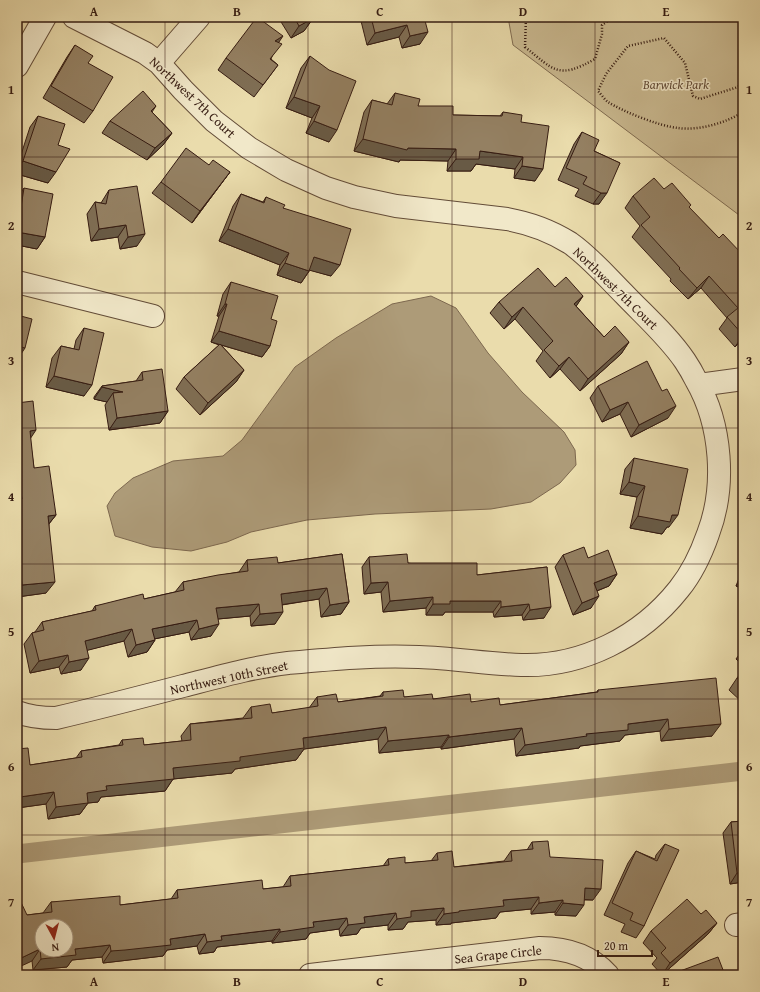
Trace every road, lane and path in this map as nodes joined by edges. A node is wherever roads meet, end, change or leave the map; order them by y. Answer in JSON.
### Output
{"nodes":[{"id":1,"x":45,"y":17,"type":"edge"},
{"id":2,"x":74,"y":17,"type":"edge"},
{"id":3,"x":199,"y":17,"type":"edge"},
{"id":4,"x":526,"y":17,"type":"edge"},
{"id":5,"x":614,"y":17,"type":"edge"},
{"id":6,"x":736,"y":17,"type":"edge"},
{"id":7,"x":743,"y":17,"type":"edge"},
{"id":8,"x":159,"y":63,"type":"junction"},
{"id":9,"x":17,"y":66,"type":"edge"},
{"id":10,"x":743,"y":82,"type":"edge"},
{"id":11,"x":743,"y":112,"type":"edge"},
{"id":12,"x":17,"y":282,"type":"edge"},
{"id":13,"x":153,"y":316,"type":"dead end"},
{"id":14,"x":743,"y":379,"type":"edge"},
{"id":15,"x":699,"y":385,"type":"junction"},
{"id":16,"x":565,"y":661,"type":"joint"},
{"id":17,"x":17,"y":712,"type":"edge"},
{"id":18,"x":310,"y":975,"type":"edge"},
{"id":19,"x":608,"y":975,"type":"edge"}],
"edges":[{"from":1,"to":9,"type":"street"},
{"from":2,"to":8,"type":"street","name":"Northwest 7th Court"},
{"from":3,"to":8,"type":"street"},
{"from":4,"to":5,"type":"path"},
{"from":6,"to":7,"type":"path"},
{"from":8,"to":15,"type":"street","name":"Northwest 7th Court"},
{"from":10,"to":11,"type":"path"},
{"from":12,"to":13,"type":"street"},
{"from":14,"to":15,"type":"street"},
{"from":15,"to":16,"type":"street","name":"Northwest 7th Court"},
{"from":16,"to":17,"type":"street","name":"Northwest 10th Street"},
{"from":18,"to":19,"type":"street","name":"Sea Grape Circle"}]}
